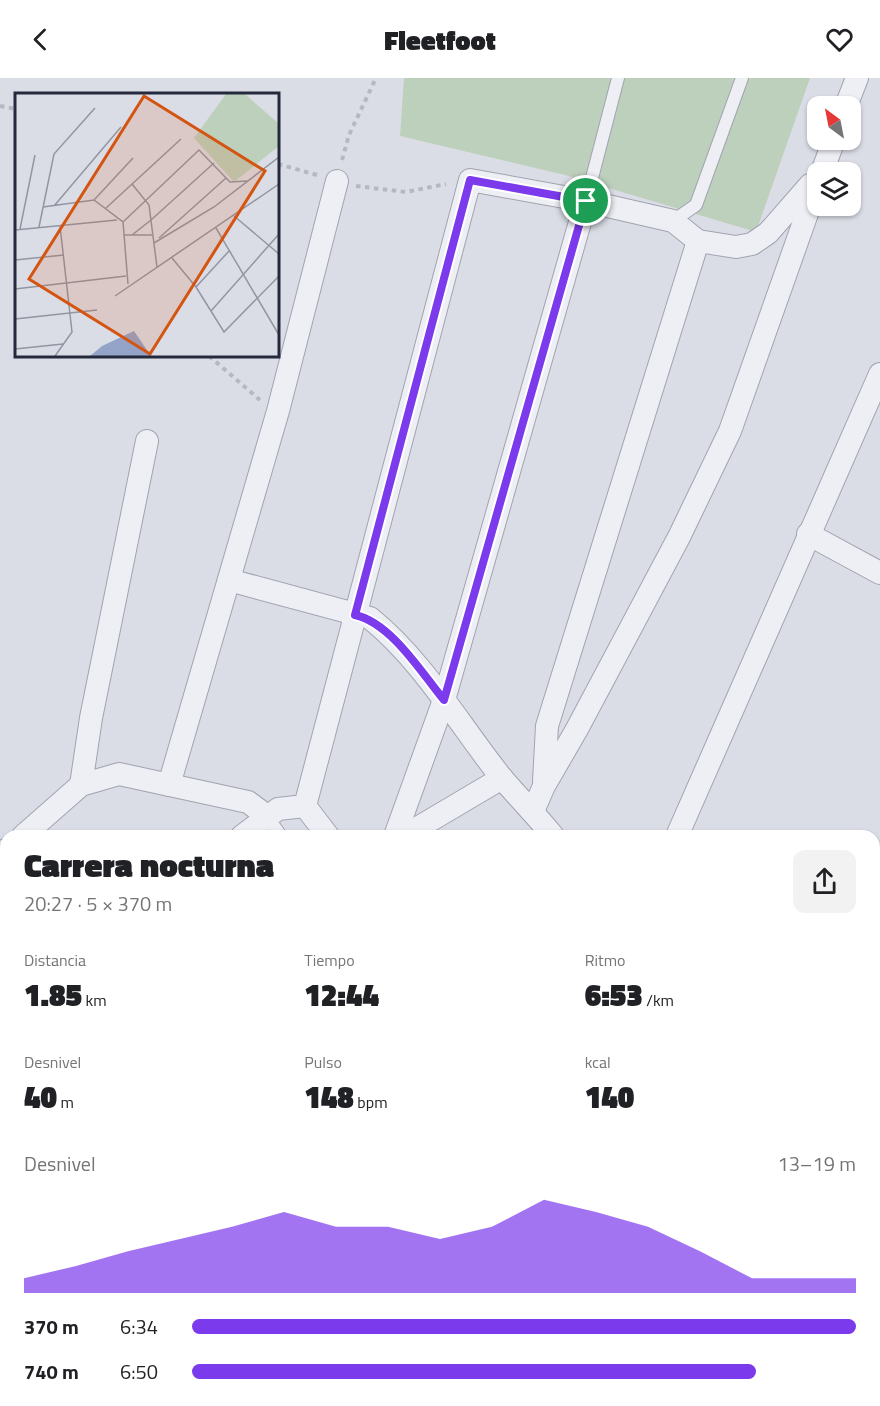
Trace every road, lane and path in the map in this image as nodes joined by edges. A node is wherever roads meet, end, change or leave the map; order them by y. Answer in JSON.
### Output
{"nodes":[{"id":1,"x":375,"y":78,"type":"edge"},
{"id":2,"x":618,"y":78,"type":"edge"},
{"id":3,"x":742,"y":78,"type":"edge"},
{"id":4,"x":857,"y":78,"type":"edge"},
{"id":5,"x":850,"y":96,"type":"edge"},
{"id":6,"x":0,"y":106,"type":"edge"},
{"id":7,"x":15,"y":109,"type":"edge"},
{"id":8,"x":279,"y":164,"type":"edge"},
{"id":9,"x":470,"y":180,"type":"junction"},
{"id":10,"x":337,"y":181,"type":"junction"},
{"id":11,"x":807,"y":188,"type":"edge"},
{"id":12,"x":586,"y":201,"type":"junction"},
{"id":13,"x":807,"y":212,"type":"edge"},
{"id":14,"x":673,"y":221,"type":"junction"},
{"id":15,"x":698,"y":241,"type":"junction"},
{"id":16,"x":210,"y":357,"type":"edge"},
{"id":17,"x":880,"y":374,"type":"edge"},
{"id":18,"x":278,"y":411,"type":"junction"},
{"id":19,"x":872,"y":414,"type":"edge"},
{"id":20,"x":147,"y":441,"type":"dead end"},
{"id":21,"x":808,"y":534,"type":"junction"},
{"id":22,"x":880,"y":573,"type":"edge"},
{"id":23,"x":229,"y":580,"type":"junction"},
{"id":24,"x":355,"y":615,"type":"junction"},
{"id":25,"x":444,"y":700,"type":"junction"},
{"id":26,"x":502,"y":778,"type":"junction"},
{"id":27,"x":81,"y":785,"type":"junction"},
{"id":28,"x":169,"y":785,"type":"junction"},
{"id":29,"x":544,"y":786,"type":"junction"},
{"id":30,"x":305,"y":806,"type":"junction"},
{"id":31,"x":533,"y":812,"type":"junction"},
{"id":32,"x":267,"y":816,"type":"junction"},
{"id":33,"x":30,"y":830,"type":"edge"},
{"id":34,"x":250,"y":830,"type":"edge"},
{"id":35,"x":276,"y":830,"type":"edge"},
{"id":36,"x":323,"y":830,"type":"edge"},
{"id":37,"x":397,"y":830,"type":"edge"},
{"id":38,"x":414,"y":830,"type":"edge"},
{"id":39,"x":548,"y":830,"type":"edge"},
{"id":40,"x":680,"y":830,"type":"edge"}],
"edges":[{"from":1,"to":10,"type":"path"},
{"from":2,"to":12,"type":"lane"},
{"from":3,"to":14,"type":"lane"},
{"from":4,"to":5,"type":"street"},
{"from":6,"to":7,"type":"path"},
{"from":8,"to":10,"type":"path"},
{"from":9,"to":10,"type":"path"},
{"from":9,"to":12,"type":"street"},
{"from":9,"to":24,"type":"street"},
{"from":10,"to":18,"type":"street"},
{"from":11,"to":15,"type":"street"},
{"from":12,"to":14,"type":"street"},
{"from":12,"to":25,"type":"street"},
{"from":13,"to":29,"type":"street"},
{"from":14,"to":15,"type":"street"},
{"from":15,"to":29,"type":"street"},
{"from":16,"to":18,"type":"path"},
{"from":17,"to":19,"type":"street"},
{"from":18,"to":23,"type":"street"},
{"from":19,"to":21,"type":"street"},
{"from":20,"to":27,"type":"street"},
{"from":21,"to":22,"type":"street"},
{"from":21,"to":40,"type":"street"},
{"from":23,"to":24,"type":"street"},
{"from":23,"to":28,"type":"street"},
{"from":24,"to":25,"type":"street"},
{"from":24,"to":30,"type":"street"},
{"from":25,"to":26,"type":"street"},
{"from":25,"to":37,"type":"street"},
{"from":26,"to":31,"type":"street"},
{"from":26,"to":38,"type":"street"},
{"from":27,"to":28,"type":"street"},
{"from":27,"to":33,"type":"street"},
{"from":28,"to":32,"type":"street"},
{"from":29,"to":31,"type":"street"},
{"from":30,"to":32,"type":"street"},
{"from":30,"to":36,"type":"street"},
{"from":31,"to":39,"type":"street"},
{"from":32,"to":34,"type":"street"},
{"from":32,"to":35,"type":"lane"}]}
